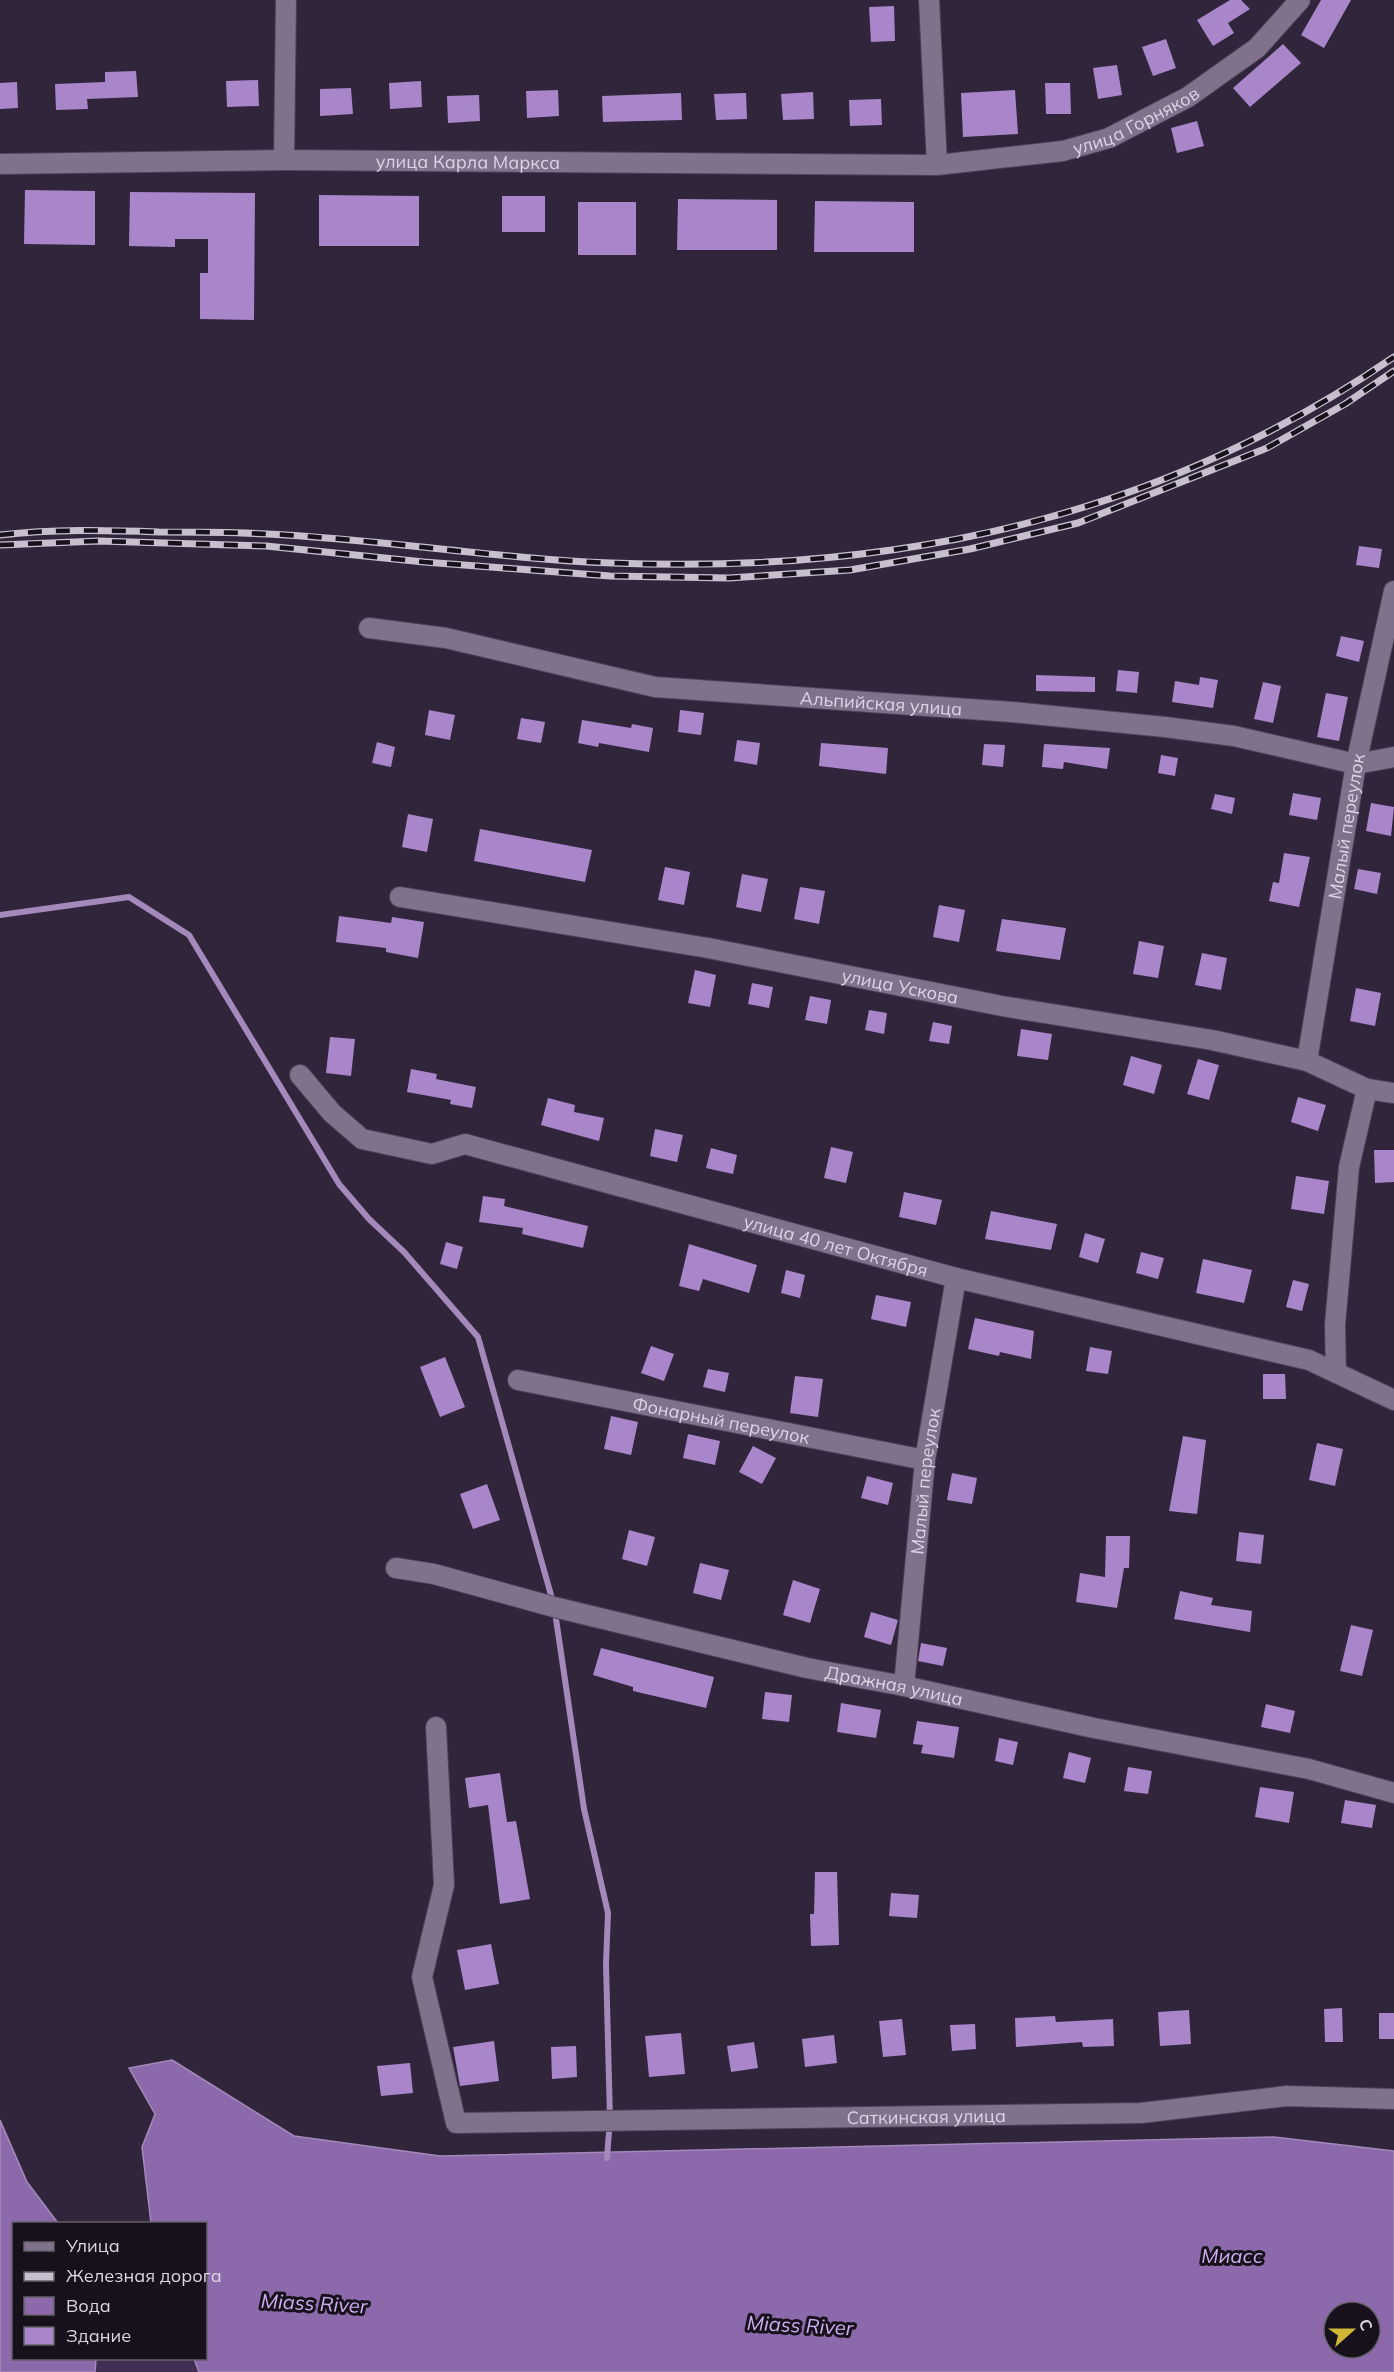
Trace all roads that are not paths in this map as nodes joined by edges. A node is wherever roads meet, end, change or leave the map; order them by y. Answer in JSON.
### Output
{"nodes":[{"id":1,"x":286,"y":0,"type":"edge"},
{"id":2,"x":929,"y":0,"type":"edge"},
{"id":3,"x":1300,"y":0,"type":"edge"},
{"id":4,"x":284,"y":160,"type":"junction"},
{"id":5,"x":0,"y":164,"type":"edge"},
{"id":6,"x":937,"y":165,"type":"junction"},
{"id":7,"x":1394,"y":591,"type":"edge"},
{"id":8,"x":369,"y":628,"type":"dead end"},
{"id":9,"x":1394,"y":757,"type":"edge"},
{"id":10,"x":1356,"y":764,"type":"junction"},
{"id":11,"x":400,"y":897,"type":"dead end"},
{"id":12,"x":1306,"y":1061,"type":"junction"},
{"id":13,"x":300,"y":1075,"type":"dead end"},
{"id":14,"x":1367,"y":1089,"type":"junction"},
{"id":15,"x":1394,"y":1093,"type":"edge"},
{"id":16,"x":956,"y":1278,"type":"junction"},
{"id":17,"x":1336,"y":1372,"type":"junction"},
{"id":18,"x":518,"y":1380,"type":"dead end"},
{"id":19,"x":1394,"y":1400,"type":"edge"},
{"id":20,"x":925,"y":1460,"type":"junction"},
{"id":21,"x":396,"y":1568,"type":"dead end"},
{"id":22,"x":904,"y":1686,"type":"junction"},
{"id":23,"x":436,"y":1727,"type":"dead end"},
{"id":24,"x":1394,"y":1793,"type":"edge"},
{"id":25,"x":1394,"y":2099,"type":"edge"}],
"edges":[{"from":1,"to":4,"type":"street"},
{"from":2,"to":6,"type":"street"},
{"from":3,"to":6,"type":"street","name":"улица Горняков"},
{"from":4,"to":5,"type":"street","name":"улица Карла Маркса"},
{"from":4,"to":6,"type":"street","name":"улица Карла Маркса"},
{"from":7,"to":10,"type":"street","name":"Малый переулок"},
{"from":8,"to":10,"type":"street","name":"Альпийская улица"},
{"from":9,"to":10,"type":"street","name":"Альпийская улица"},
{"from":10,"to":12,"type":"street","name":"Малый переулок"},
{"from":11,"to":12,"type":"street","name":"улица Ускова"},
{"from":12,"to":14,"type":"street","name":"улица Ускова"},
{"from":13,"to":16,"type":"street","name":"улица 40 лет Октября"},
{"from":14,"to":15,"type":"street","name":"улица Ускова"},
{"from":14,"to":17,"type":"street"},
{"from":16,"to":17,"type":"street","name":"улица 40 лет Октября"},
{"from":16,"to":20,"type":"street","name":"Малый переулок"},
{"from":17,"to":19,"type":"street","name":"улица 40 лет Октября"},
{"from":18,"to":20,"type":"street","name":"Фонарный переулок"},
{"from":20,"to":22,"type":"street","name":"Малый переулок"},
{"from":21,"to":22,"type":"street","name":"Дражная улица"},
{"from":22,"to":24,"type":"street","name":"Дражная улица"},
{"from":23,"to":25,"type":"street","name":"Саткинская улица"}]}
